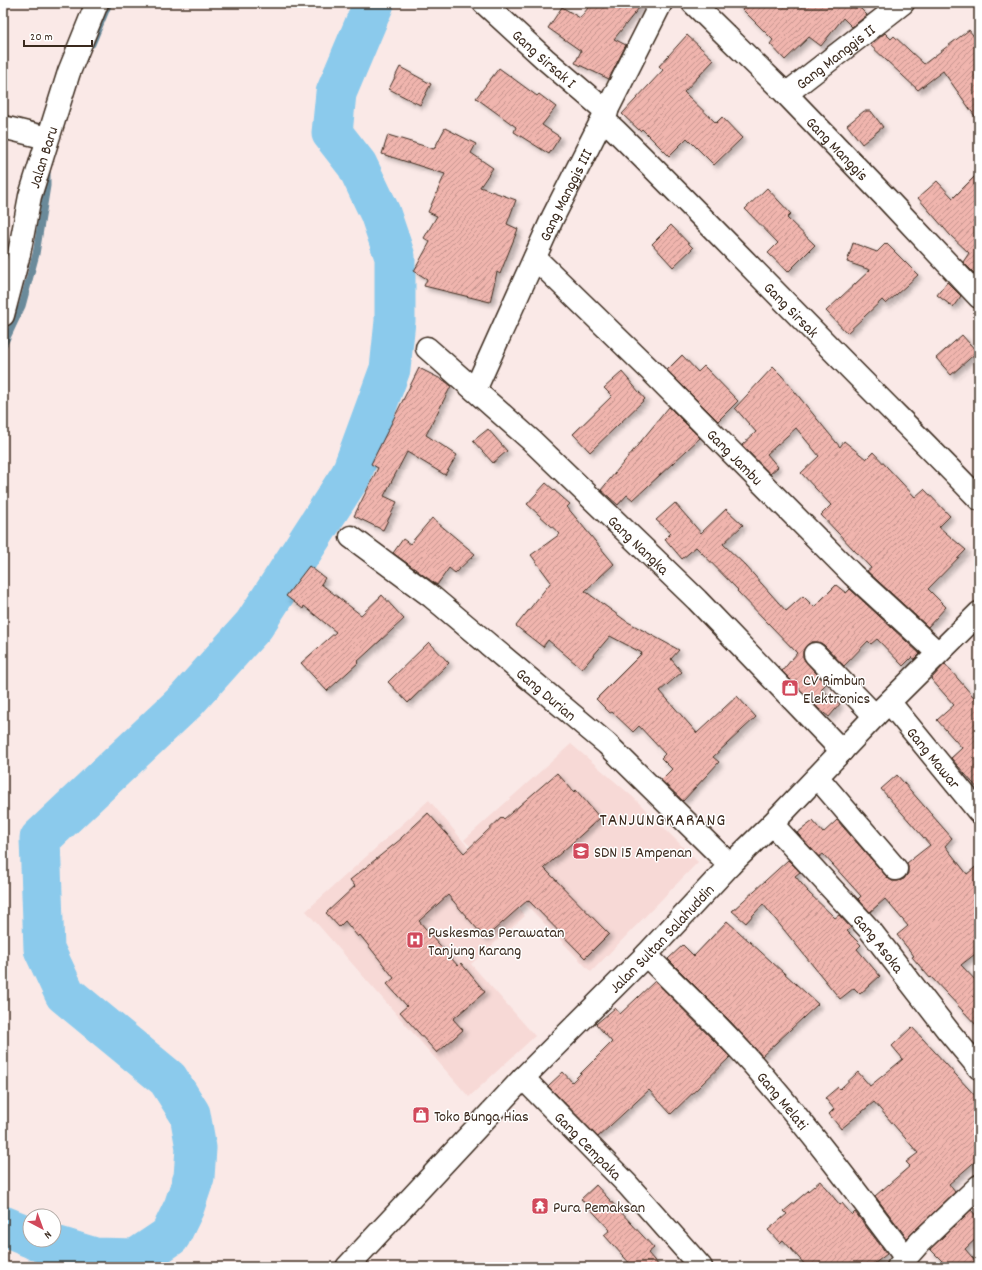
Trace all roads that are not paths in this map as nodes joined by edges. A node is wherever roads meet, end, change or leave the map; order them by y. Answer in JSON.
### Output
{"nodes":[{"id":1,"x":97,"y":3,"type":"edge"},
{"id":2,"x":484,"y":3,"type":"edge"},
{"id":3,"x":661,"y":3,"type":"edge"},
{"id":4,"x":693,"y":3,"type":"edge"},
{"id":5,"x":903,"y":3,"type":"edge"},
{"id":6,"x":786,"y":94,"type":"junction"},
{"id":7,"x":605,"y":116,"type":"junction"},
{"id":8,"x":3,"y":128,"type":"edge"},
{"id":9,"x":48,"y":138,"type":"junction"},
{"id":10,"x":535,"y":258,"type":"junction"},
{"id":11,"x":979,"y":297,"type":"edge"},
{"id":12,"x":3,"y":315,"type":"edge"},
{"id":13,"x":427,"y":348,"type":"dead end"},
{"id":14,"x":475,"y":390,"type":"junction"},
{"id":15,"x":979,"y":499,"type":"edge"},
{"id":16,"x":351,"y":538,"type":"dead end"},
{"id":17,"x":979,"y":613,"type":"edge"},
{"id":18,"x":938,"y":653,"type":"junction"},
{"id":19,"x":815,"y":654,"type":"dead end"},
{"id":20,"x":882,"y":710,"type":"junction"},
{"id":21,"x":842,"y":751,"type":"junction"},
{"id":22,"x":817,"y":777,"type":"junction"},
{"id":23,"x":979,"y":812,"type":"edge"},
{"id":24,"x":772,"y":824,"type":"junction"},
{"id":25,"x":730,"y":865,"type":"junction"},
{"id":26,"x":896,"y":869,"type":"dead end"},
{"id":27,"x":646,"y":955,"type":"junction"},
{"id":28,"x":979,"y":1068,"type":"edge"},
{"id":29,"x":522,"y":1078,"type":"junction"},
{"id":30,"x":979,"y":1186,"type":"edge"},
{"id":31,"x":902,"y":1263,"type":"edge"},
{"id":32,"x":347,"y":1267,"type":"edge"},
{"id":33,"x":702,"y":1267,"type":"edge"}],
"edges":[{"from":1,"to":9,"type":"street","name":"Jalan Baru"},
{"from":2,"to":7,"type":"street","name":"Gang Sirsak I"},
{"from":3,"to":7,"type":"street","name":"Gang Manggis III"},
{"from":4,"to":6,"type":"street","name":"Gang Manggis"},
{"from":5,"to":6,"type":"street","name":"Gang Manggis II"},
{"from":6,"to":11,"type":"street","name":"Gang Manggis"},
{"from":7,"to":10,"type":"street","name":"Gang Manggis III"},
{"from":7,"to":15,"type":"street","name":"Gang Sirsak"},
{"from":8,"to":9,"type":"street"},
{"from":9,"to":12,"type":"street","name":"Jalan Baru"},
{"from":10,"to":14,"type":"street","name":"Gang Manggis III"},
{"from":10,"to":18,"type":"street","name":"Gang Jambu"},
{"from":13,"to":14,"type":"street","name":"Gang Nangka"},
{"from":14,"to":21,"type":"street","name":"Gang Nangka"},
{"from":16,"to":25,"type":"street","name":"Gang Durian"},
{"from":17,"to":18,"type":"street","name":"Jalan Sultan Salahuddin"},
{"from":18,"to":20,"type":"street","name":"Jalan Sultan Salahuddin"},
{"from":19,"to":20,"type":"street","name":"Gang Mawar"},
{"from":20,"to":21,"type":"street","name":"Jalan Sultan Salahuddin"},
{"from":20,"to":23,"type":"street","name":"Gang Mawar"},
{"from":21,"to":22,"type":"street","name":"Jalan Sultan Salahuddin"},
{"from":22,"to":24,"type":"street","name":"Jalan Sultan Salahuddin"},
{"from":22,"to":26,"type":"street"},
{"from":24,"to":25,"type":"street","name":"Jalan Sultan Salahuddin"},
{"from":24,"to":28,"type":"street","name":"Gang Asoka"},
{"from":25,"to":27,"type":"street","name":"Jalan Sultan Salahuddin"},
{"from":27,"to":29,"type":"street","name":"Jalan Sultan Salahuddin"},
{"from":27,"to":31,"type":"street","name":"Gang Melati"},
{"from":29,"to":32,"type":"street","name":"Jalan Sultan Salahuddin"},
{"from":29,"to":33,"type":"street","name":"Gang Cempaka"},
{"from":30,"to":31,"type":"street"}]}
